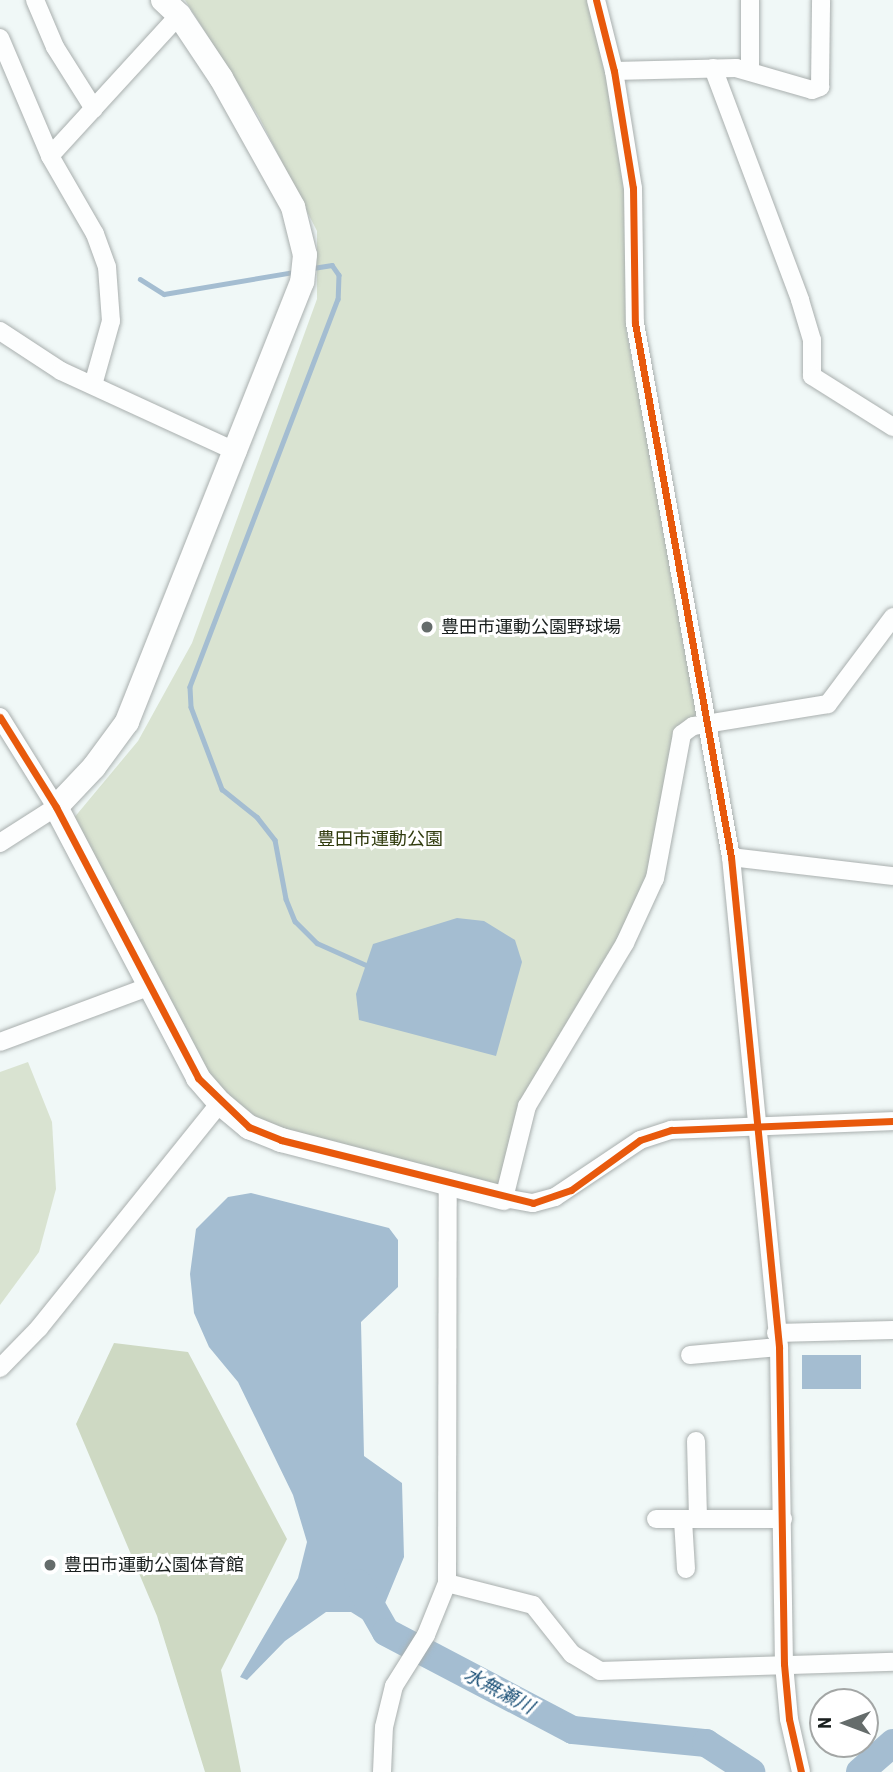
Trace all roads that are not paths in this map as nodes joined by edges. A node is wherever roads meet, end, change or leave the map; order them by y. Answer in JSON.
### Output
{"nodes":[{"id":1,"x":35,"y":0,"type":"edge"},
{"id":2,"x":596,"y":0,"type":"edge"},
{"id":3,"x":750,"y":0,"type":"edge"},
{"id":4,"x":821,"y":0,"type":"edge"},
{"id":5,"x":171,"y":7,"type":"edge"},
{"id":6,"x":0,"y":38,"type":"edge"},
{"id":7,"x":713,"y":68,"type":"junction"},
{"id":8,"x":614,"y":71,"type":"junction"},
{"id":9,"x":750,"y":71,"type":"junction"},
{"id":10,"x":94,"y":109,"type":"junction"},
{"id":11,"x":50,"y":156,"type":"junction"},
{"id":12,"x":0,"y":331,"type":"edge"},
{"id":13,"x":93,"y":385,"type":"junction"},
{"id":14,"x":893,"y":427,"type":"edge"},
{"id":15,"x":237,"y":452,"type":"junction"},
{"id":16,"x":893,"y":617,"type":"edge"},
{"id":17,"x":0,"y":717,"type":"edge"},
{"id":18,"x":705,"y":724,"type":"junction"},
{"id":19,"x":56,"y":807,"type":"junction"},
{"id":20,"x":0,"y":843,"type":"edge"},
{"id":21,"x":731,"y":857,"type":"junction"},
{"id":22,"x":893,"y":876,"type":"edge"},
{"id":23,"x":148,"y":987,"type":"junction"},
{"id":24,"x":0,"y":1042,"type":"edge"},
{"id":25,"x":220,"y":1103,"type":"junction"},
{"id":26,"x":893,"y":1121,"type":"edge"},
{"id":27,"x":754,"y":1123,"type":"junction"},
{"id":28,"x":448,"y":1184,"type":"junction"},
{"id":29,"x":503,"y":1198,"type":"junction"},
{"id":30,"x":893,"y":1330,"type":"edge"},
{"id":31,"x":777,"y":1340,"type":"junction"},
{"id":32,"x":690,"y":1355,"type":"dead end"},
{"id":33,"x":0,"y":1368,"type":"edge"},
{"id":34,"x":696,"y":1441,"type":"dead end"},
{"id":35,"x":656,"y":1519,"type":"dead end"},
{"id":36,"x":691,"y":1519,"type":"junction"},
{"id":37,"x":783,"y":1519,"type":"junction"},
{"id":38,"x":686,"y":1569,"type":"dead end"},
{"id":39,"x":447,"y":1583,"type":"junction"},
{"id":40,"x":893,"y":1662,"type":"edge"},
{"id":41,"x":784,"y":1664,"type":"junction"},
{"id":42,"x":382,"y":1772,"type":"edge"},
{"id":43,"x":801,"y":1772,"type":"edge"}],
"edges":[{"from":1,"to":10,"type":"street"},
{"from":2,"to":8,"type":"street"},
{"from":3,"to":9,"type":"street"},
{"from":4,"to":9,"type":"street"},
{"from":5,"to":10,"type":"street"},
{"from":5,"to":15,"type":"street"},
{"from":6,"to":11,"type":"street"},
{"from":7,"to":8,"type":"street"},
{"from":7,"to":9,"type":"street"},
{"from":7,"to":14,"type":"street"},
{"from":8,"to":18,"type":"street"},
{"from":10,"to":11,"type":"street"},
{"from":11,"to":13,"type":"street"},
{"from":12,"to":13,"type":"street"},
{"from":13,"to":15,"type":"street"},
{"from":15,"to":19,"type":"street"},
{"from":16,"to":18,"type":"street"},
{"from":17,"to":19,"type":"street"},
{"from":18,"to":21,"type":"street"},
{"from":18,"to":29,"type":"street"},
{"from":19,"to":20,"type":"street"},
{"from":19,"to":23,"type":"street"},
{"from":21,"to":22,"type":"street"},
{"from":21,"to":27,"type":"street"},
{"from":23,"to":24,"type":"street"},
{"from":23,"to":25,"type":"street"},
{"from":25,"to":28,"type":"street"},
{"from":25,"to":33,"type":"street"},
{"from":26,"to":27,"type":"street"},
{"from":27,"to":29,"type":"street"},
{"from":27,"to":31,"type":"street"},
{"from":28,"to":29,"type":"street"},
{"from":28,"to":39,"type":"street"},
{"from":30,"to":31,"type":"street"},
{"from":31,"to":32,"type":"street"},
{"from":31,"to":37,"type":"street"},
{"from":34,"to":36,"type":"street"},
{"from":35,"to":36,"type":"street"},
{"from":36,"to":37,"type":"street"},
{"from":36,"to":38,"type":"street"},
{"from":37,"to":41,"type":"street"},
{"from":39,"to":41,"type":"street"},
{"from":39,"to":42,"type":"street"},
{"from":40,"to":41,"type":"street"},
{"from":41,"to":43,"type":"street"}]}
